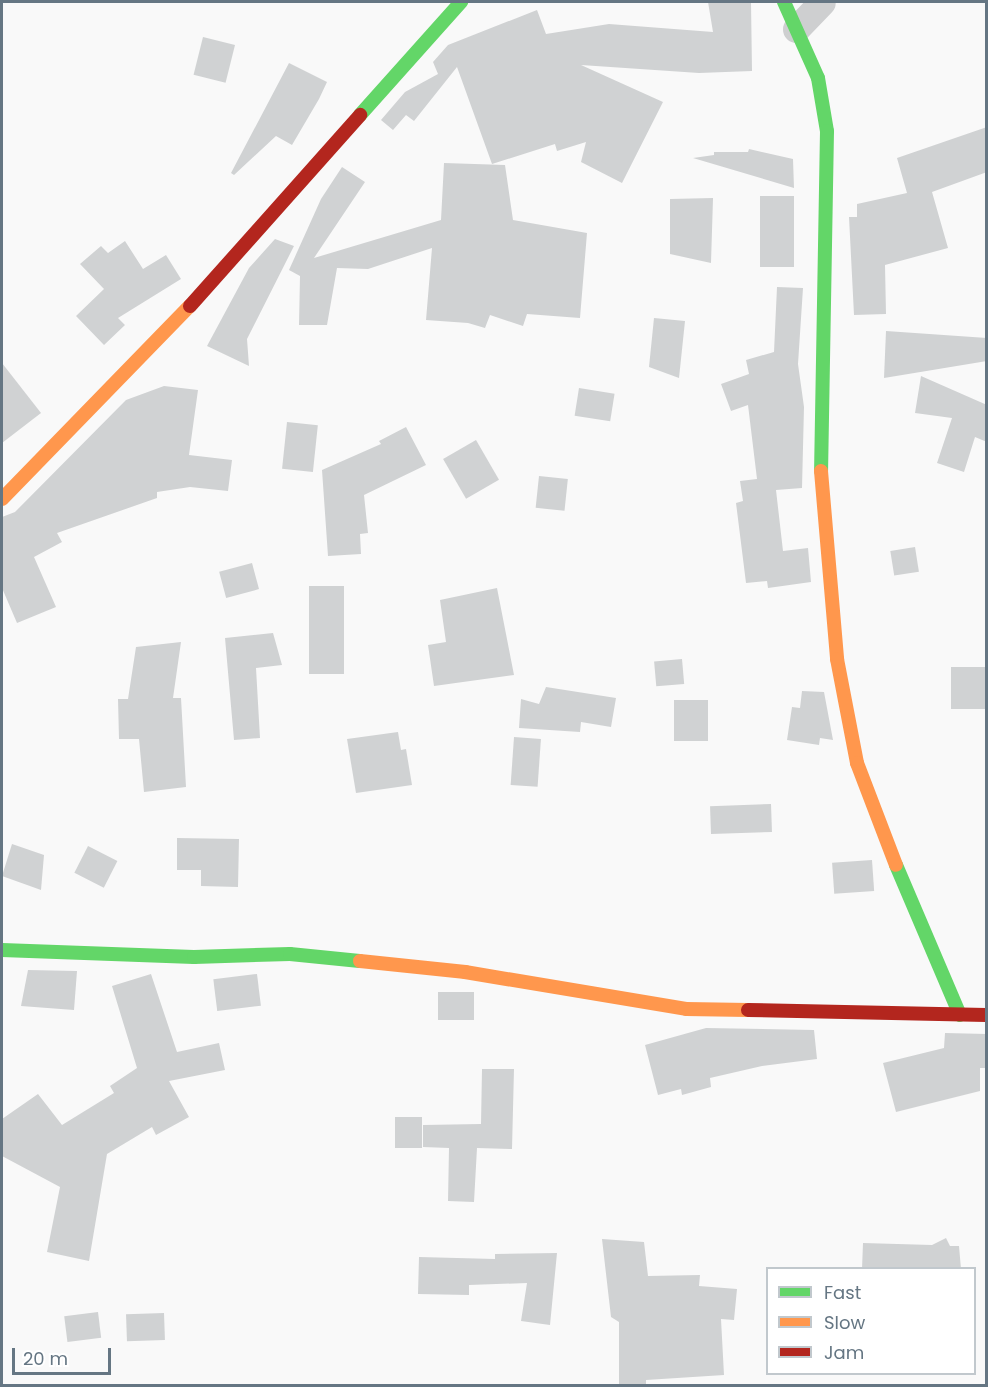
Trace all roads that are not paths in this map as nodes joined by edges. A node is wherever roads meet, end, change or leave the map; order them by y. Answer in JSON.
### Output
{"nodes":[{"id":1,"x":460,"y":2,"type":"edge"},
{"id":2,"x":784,"y":2,"type":"edge"},
{"id":3,"x":822,"y":2,"type":"edge"},
{"id":4,"x":796,"y":29,"type":"junction"},
{"id":5,"x":2,"y":499,"type":"edge"},
{"id":6,"x":2,"y":950,"type":"edge"},
{"id":7,"x":960,"y":1015,"type":"junction"},
{"id":8,"x":987,"y":1015,"type":"edge"}],
"edges":[{"from":1,"to":5,"type":"street"},
{"from":2,"to":4,"type":"street"},
{"from":3,"to":4,"type":"street"},
{"from":4,"to":7,"type":"street"},
{"from":6,"to":7,"type":"street"},
{"from":7,"to":8,"type":"street"}]}
